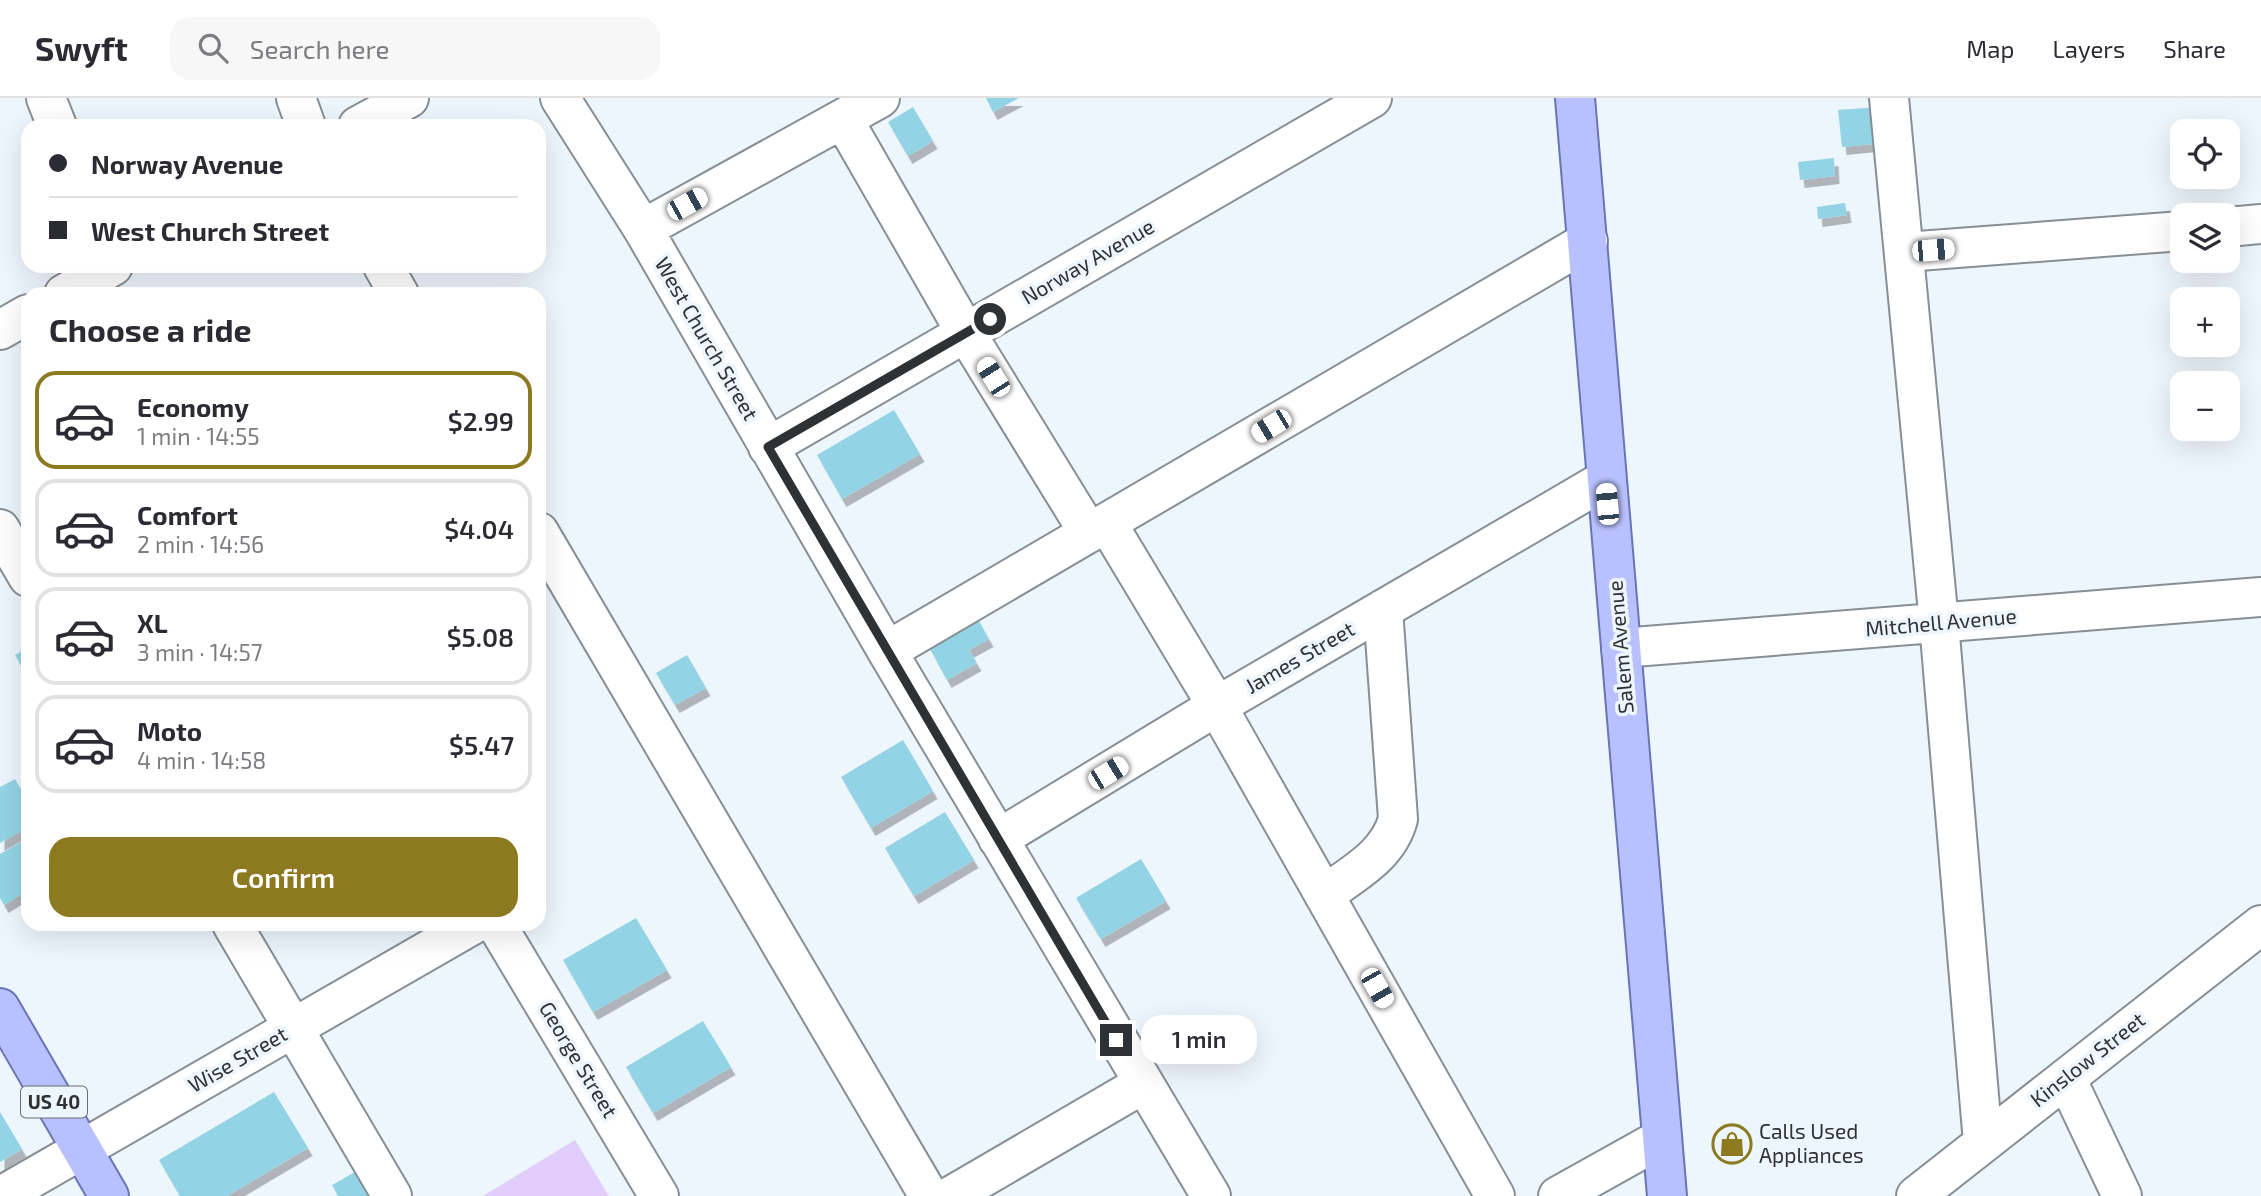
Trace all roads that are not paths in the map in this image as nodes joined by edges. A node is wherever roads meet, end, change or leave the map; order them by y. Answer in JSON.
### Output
{"nodes":[{"id":1,"x":46,"y":98,"type":"edge"},
{"id":2,"x":296,"y":98,"type":"edge"},
{"id":3,"x":409,"y":98,"type":"edge"},
{"id":4,"x":560,"y":98,"type":"edge"},
{"id":5,"x":880,"y":98,"type":"edge"},
{"id":6,"x":1372,"y":98,"type":"edge"},
{"id":7,"x":1575,"y":98,"type":"edge"},
{"id":8,"x":1889,"y":98,"type":"edge"},
{"id":9,"x":54,"y":119,"type":"edge"},
{"id":10,"x":304,"y":119,"type":"edge"},
{"id":11,"x":371,"y":119,"type":"edge"},
{"id":12,"x":843,"y":119,"type":"junction"},
{"id":13,"x":2261,"y":225,"type":"edge"},
{"id":14,"x":2240,"y":226,"type":"edge"},
{"id":15,"x":643,"y":229,"type":"junction"},
{"id":16,"x":2170,"y":232,"type":"edge"},
{"id":17,"x":1588,"y":241,"type":"junction"},
{"id":18,"x":1905,"y":252,"type":"junction"},
{"id":19,"x":114,"y":274,"type":"edge"},
{"id":20,"x":82,"y":287,"type":"edge"},
{"id":21,"x":21,"y":318,"type":"edge"},
{"id":22,"x":0,"y":330,"type":"edge"},
{"id":23,"x":966,"y":332,"type":"junction"},
{"id":24,"x":768,"y":447,"type":"junction"},
{"id":25,"x":1605,"y":480,"type":"junction"},
{"id":26,"x":1098,"y":528,"type":"junction"},
{"id":27,"x":0,"y":529,"type":"edge"},
{"id":28,"x":546,"y":544,"type":"edge"},
{"id":29,"x":21,"y":565,"type":"edge"},
{"id":30,"x":2261,"y":597,"type":"edge"},
{"id":31,"x":1383,"y":609,"type":"junction"},
{"id":32,"x":1939,"y":623,"type":"junction"},
{"id":33,"x":1622,"y":648,"type":"junction"},
{"id":34,"x":887,"y":651,"type":"junction"},
{"id":35,"x":1217,"y":706,"type":"junction"},
{"id":36,"x":998,"y":839,"type":"junction"},
{"id":37,"x":1325,"y":895,"type":"junction"},
{"id":38,"x":2261,"y":925,"type":"edge"},
{"id":39,"x":236,"y":931,"type":"edge"},
{"id":40,"x":462,"y":931,"type":"edge"},
{"id":41,"x":500,"y":931,"type":"edge"},
{"id":42,"x":0,"y":1008,"type":"edge"},
{"id":43,"x":293,"y":1029,"type":"junction"},
{"id":44,"x":2066,"y":1078,"type":"junction"},
{"id":45,"x":1143,"y":1084,"type":"junction"},
{"id":46,"x":1661,"y":1138,"type":"junction"},
{"id":47,"x":1983,"y":1143,"type":"junction"},
{"id":48,"x":82,"y":1150,"type":"junction"},
{"id":49,"x":1,"y":1196,"type":"edge"},
{"id":50,"x":109,"y":1196,"type":"edge"},
{"id":51,"x":392,"y":1196,"type":"edge"},
{"id":52,"x":659,"y":1196,"type":"edge"},
{"id":53,"x":929,"y":1196,"type":"edge"},
{"id":54,"x":951,"y":1196,"type":"edge"},
{"id":55,"x":1211,"y":1196,"type":"edge"},
{"id":56,"x":1495,"y":1196,"type":"edge"},
{"id":57,"x":1558,"y":1196,"type":"edge"},
{"id":58,"x":1667,"y":1196,"type":"edge"},
{"id":59,"x":1916,"y":1196,"type":"edge"},
{"id":60,"x":2122,"y":1196,"type":"edge"}],
"edges":[{"from":1,"to":9,"type":"street"},
{"from":2,"to":10,"type":"street"},
{"from":3,"to":11,"type":"street"},
{"from":4,"to":15,"type":"street","name":"West Church Street"},
{"from":5,"to":12,"type":"street"},
{"from":6,"to":23,"type":"street","name":"Norway Avenue"},
{"from":7,"to":17,"type":"main road","name":"Salem Avenue"},
{"from":8,"to":18,"type":"street"},
{"from":12,"to":15,"type":"street"},
{"from":12,"to":23,"type":"street"},
{"from":13,"to":14,"type":"street"},
{"from":15,"to":24,"type":"street","name":"West Church Street"},
{"from":16,"to":18,"type":"street"},
{"from":17,"to":25,"type":"main road","name":"Salem Avenue"},
{"from":17,"to":26,"type":"street"},
{"from":18,"to":32,"type":"street"},
{"from":19,"to":20,"type":"street"},
{"from":21,"to":22,"type":"street"},
{"from":23,"to":24,"type":"street","name":"Norway Avenue"},
{"from":23,"to":26,"type":"street"},
{"from":24,"to":34,"type":"street","name":"West Church Street"},
{"from":25,"to":31,"type":"street","name":"James Street"},
{"from":25,"to":33,"type":"main road","name":"Salem Avenue"},
{"from":26,"to":34,"type":"street"},
{"from":26,"to":35,"type":"street"},
{"from":27,"to":29,"type":"street"},
{"from":28,"to":53,"type":"street"},
{"from":30,"to":32,"type":"street","name":"Mitchell Avenue"},
{"from":31,"to":35,"type":"street","name":"James Street"},
{"from":31,"to":37,"type":"street"},
{"from":32,"to":33,"type":"street","name":"Mitchell Avenue"},
{"from":32,"to":47,"type":"street"},
{"from":33,"to":46,"type":"main road","name":"Salem Avenue"},
{"from":34,"to":36,"type":"street","name":"West Church Street"},
{"from":35,"to":36,"type":"street","name":"James Street"},
{"from":35,"to":37,"type":"street"},
{"from":36,"to":45,"type":"street","name":"West Church Street"},
{"from":37,"to":56,"type":"street"},
{"from":38,"to":44,"type":"street","name":"Kinslow Street"},
{"from":39,"to":43,"type":"street"},
{"from":40,"to":43,"type":"street","name":"Wise Street"},
{"from":41,"to":52,"type":"street","name":"George Street"},
{"from":42,"to":48,"type":"main road","number":"US 40"},
{"from":43,"to":48,"type":"street","name":"Wise Street"},
{"from":43,"to":51,"type":"street"},
{"from":44,"to":47,"type":"street","name":"Kinslow Street"},
{"from":44,"to":60,"type":"street"},
{"from":45,"to":54,"type":"street"},
{"from":45,"to":55,"type":"street","name":"West Church Street"},
{"from":46,"to":57,"type":"street"},
{"from":46,"to":58,"type":"main road","name":"Salem Avenue"},
{"from":47,"to":59,"type":"street","name":"Kinslow Street"},
{"from":48,"to":49,"type":"street","name":"Wise Street"},
{"from":48,"to":50,"type":"main road","number":"US 40"}]}
